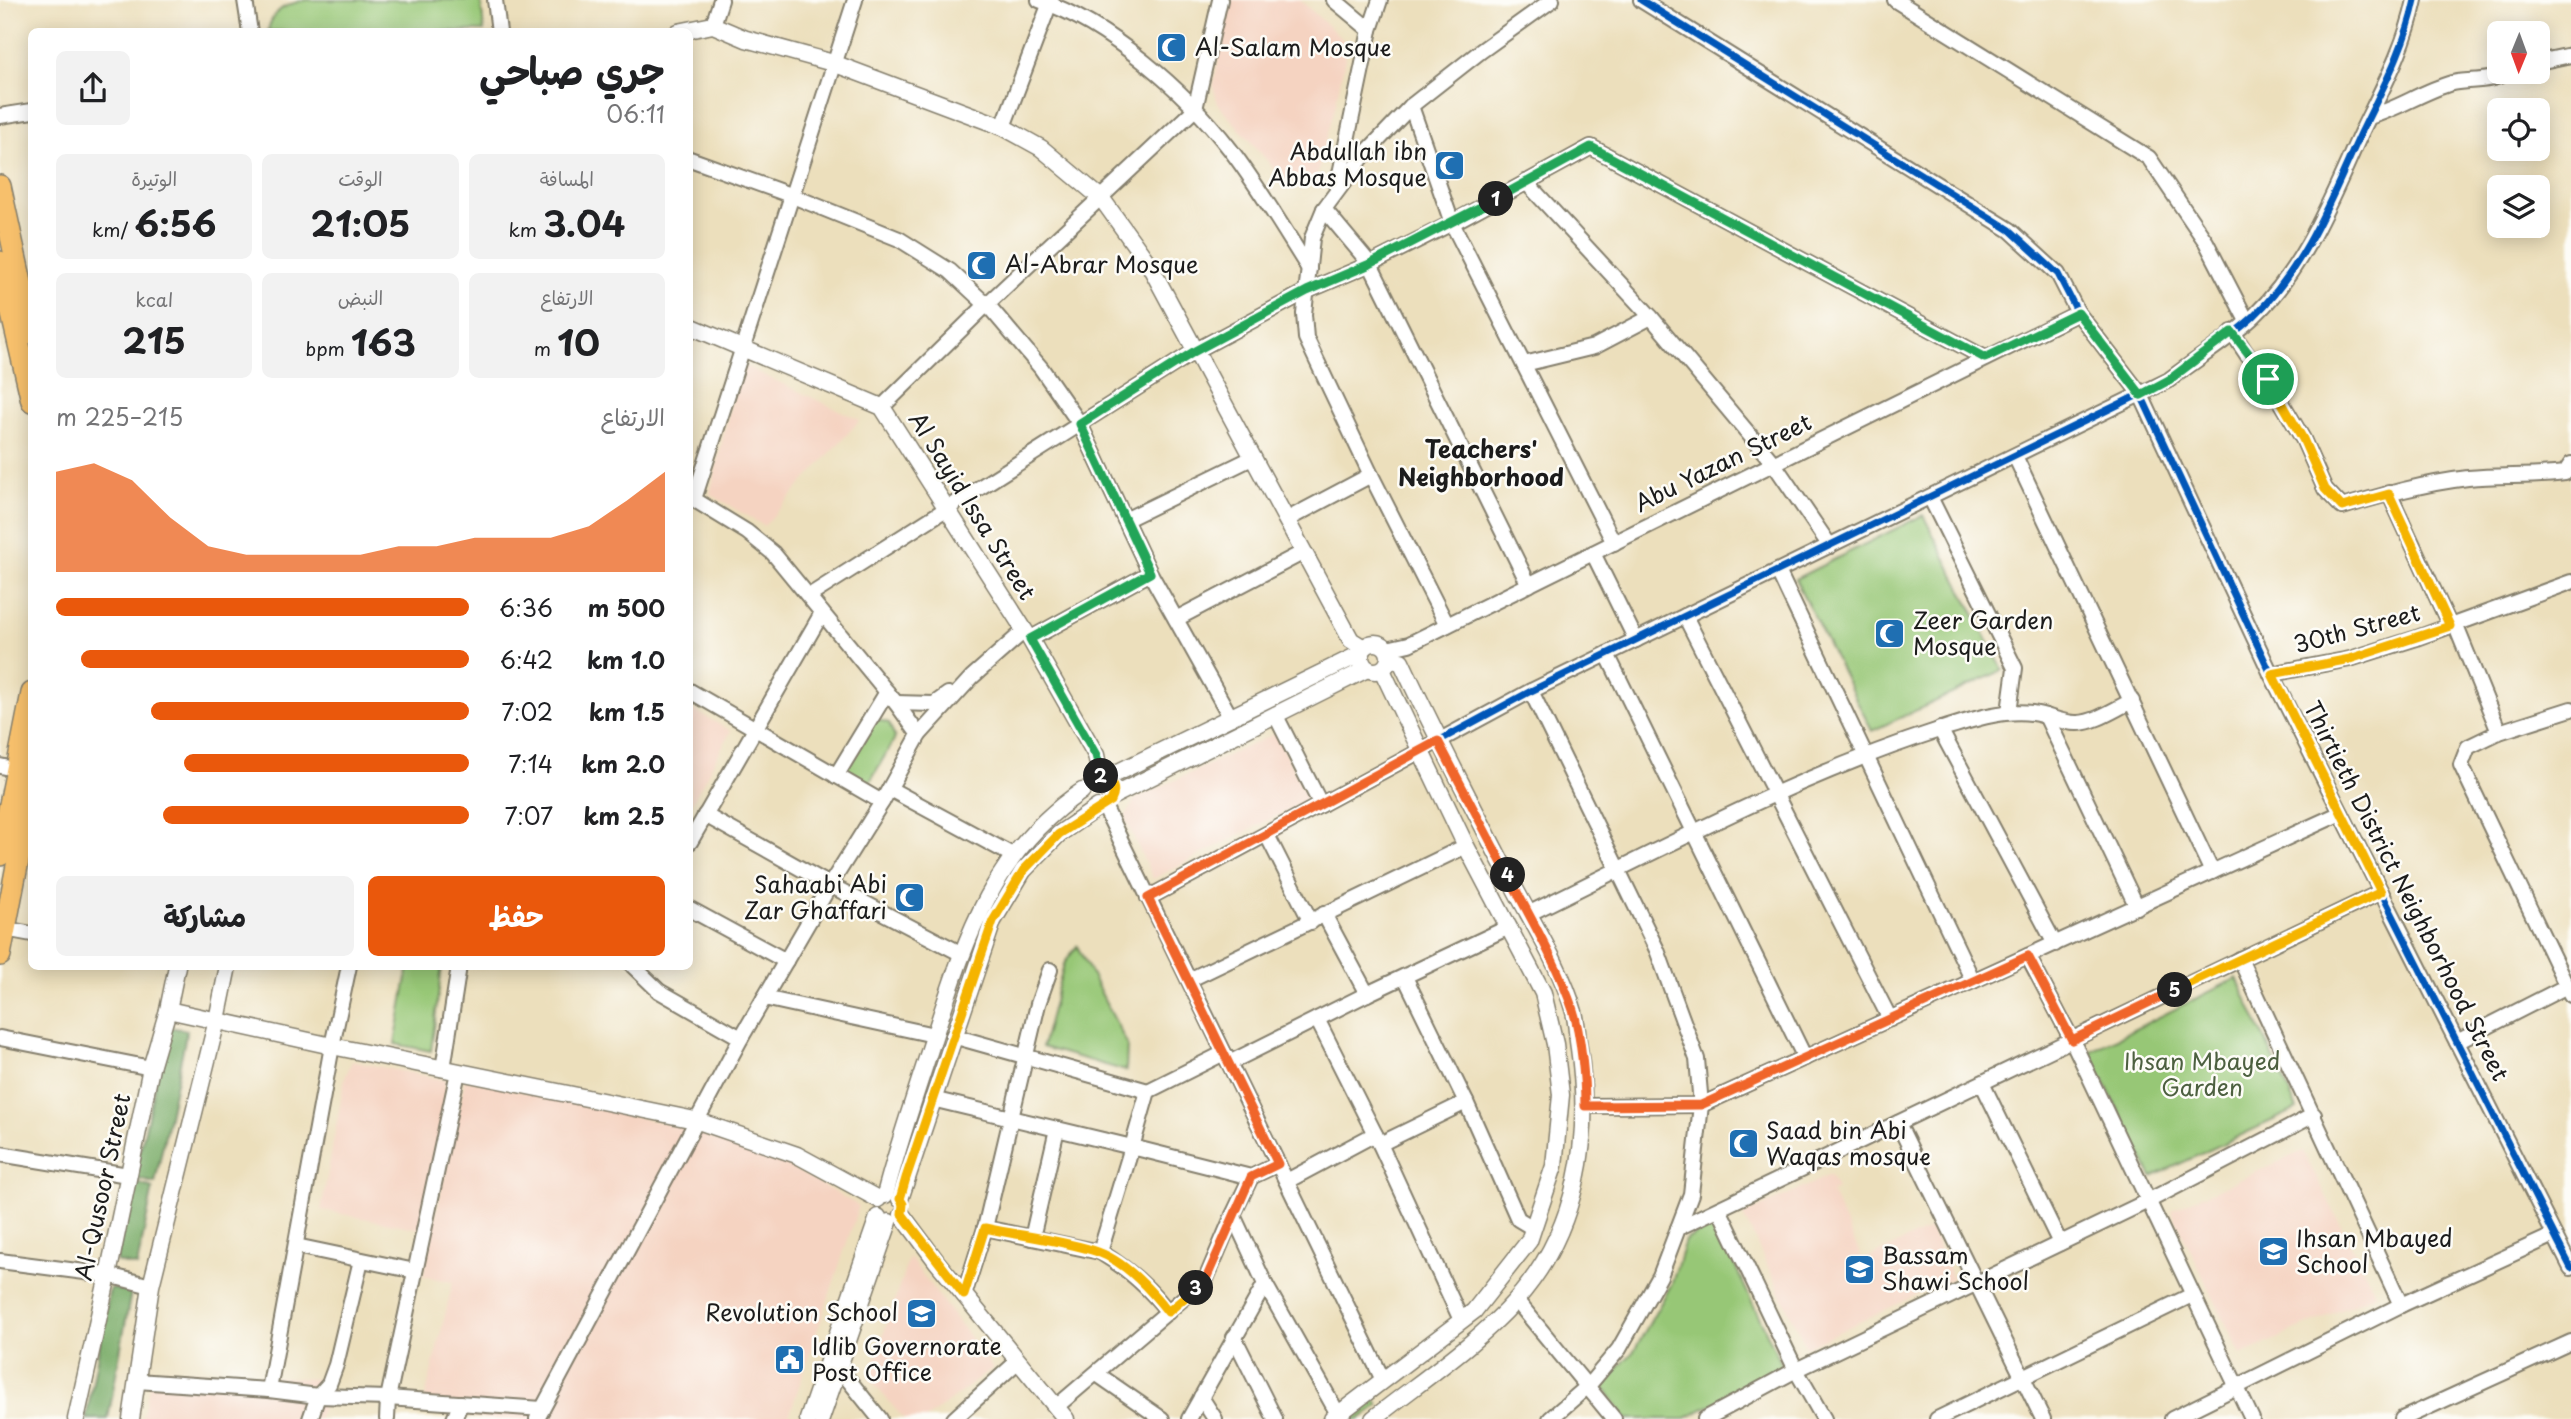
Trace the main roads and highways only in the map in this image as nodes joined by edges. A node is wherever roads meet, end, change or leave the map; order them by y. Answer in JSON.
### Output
{"nodes":[{"id":1,"x":0,"y":186,"type":"edge"},
{"id":2,"x":16,"y":257,"type":"edge"},
{"id":3,"x":10,"y":297,"type":"edge"},
{"id":4,"x":6,"y":323,"type":"edge"},
{"id":5,"x":28,"y":326,"type":"edge"},
{"id":6,"x":28,"y":389,"type":"edge"},
{"id":7,"x":28,"y":712,"type":"edge"},
{"id":8,"x":16,"y":769,"type":"edge"},
{"id":9,"x":28,"y":808,"type":"edge"},
{"id":10,"x":0,"y":856,"type":"edge"},
{"id":11,"x":0,"y":955,"type":"edge"}],
"edges":[{"from":1,"to":2,"type":"main road"},
{"from":2,"to":3,"type":"main road"},
{"from":3,"to":4,"type":"main road"},
{"from":3,"to":5,"type":"main road"},
{"from":4,"to":6,"type":"main road"},
{"from":7,"to":8,"type":"main road"},
{"from":8,"to":10,"type":"main road"},
{"from":9,"to":11,"type":"main road"}]}
